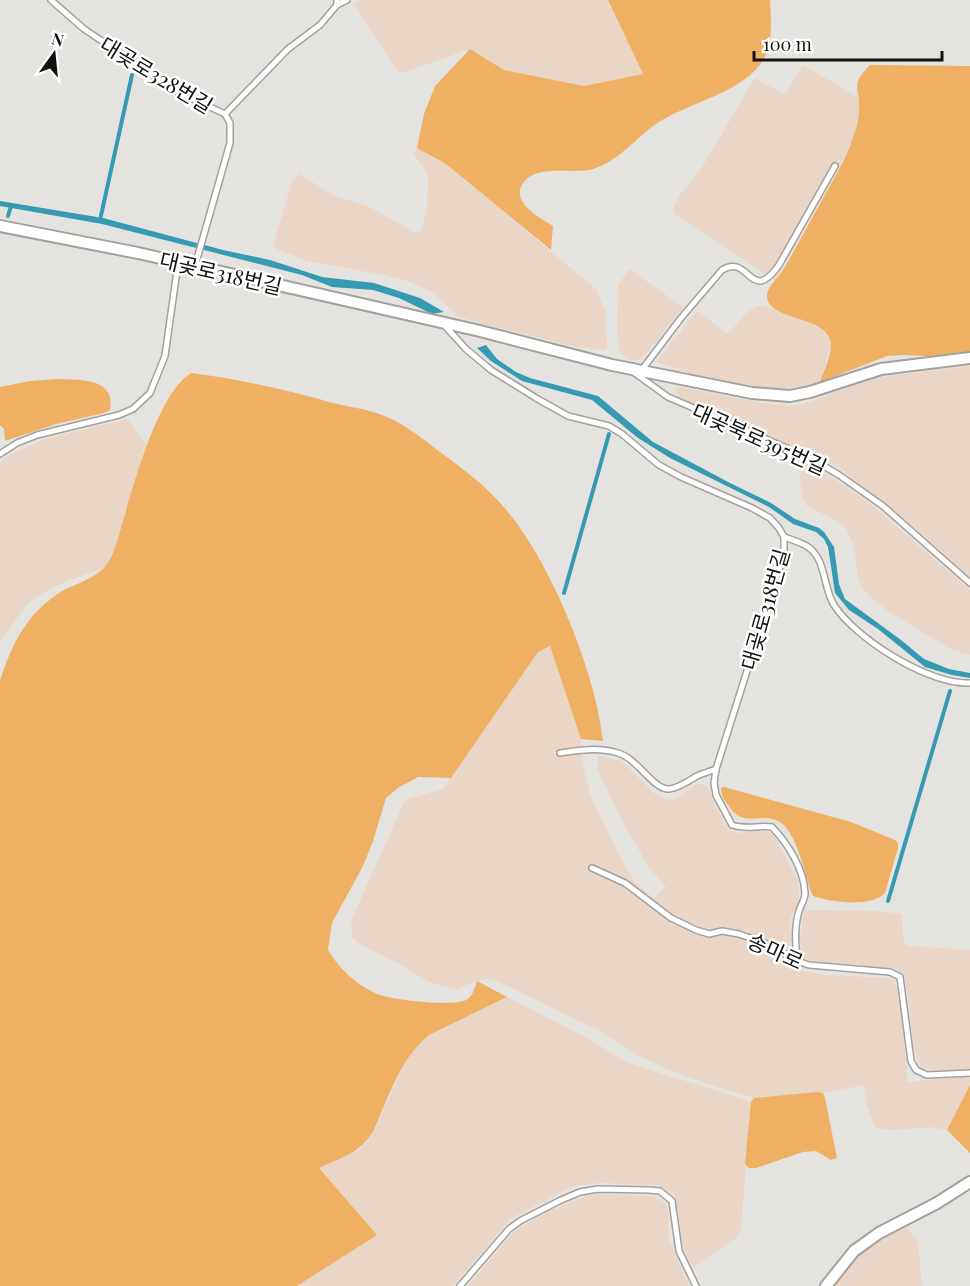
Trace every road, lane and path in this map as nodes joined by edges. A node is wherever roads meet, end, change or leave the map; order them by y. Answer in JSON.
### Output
{"nodes":[{"id":1,"x":51,"y":0,"type":"edge"},
{"id":2,"x":347,"y":0,"type":"edge"},
{"id":3,"x":337,"y":3,"type":"edge"},
{"id":4,"x":225,"y":114,"type":"junction"},
{"id":5,"x":836,"y":166,"type":"dead end"},
{"id":6,"x":0,"y":226,"type":"edge"},
{"id":7,"x":196,"y":262,"type":"junction"},
{"id":8,"x":178,"y":263,"type":"junction"},
{"id":9,"x":442,"y":322,"type":"junction"},
{"id":10,"x":970,"y":358,"type":"edge"},
{"id":11,"x":628,"y":369,"type":"junction"},
{"id":12,"x":641,"y":371,"type":"junction"},
{"id":13,"x":0,"y":454,"type":"edge"},
{"id":14,"x":784,"y":537,"type":"junction"},
{"id":15,"x":970,"y":583,"type":"edge"},
{"id":16,"x":970,"y":683,"type":"edge"},
{"id":17,"x":560,"y":753,"type":"dead end"},
{"id":18,"x":716,"y":769,"type":"junction"},
{"id":19,"x":592,"y":868,"type":"dead end"},
{"id":20,"x":796,"y":961,"type":"junction"},
{"id":21,"x":970,"y":1073,"type":"edge"},
{"id":22,"x":970,"y":1182,"type":"edge"},
{"id":23,"x":460,"y":1286,"type":"edge"},
{"id":24,"x":696,"y":1286,"type":"edge"},
{"id":25,"x":826,"y":1286,"type":"edge"}],
"edges":[{"from":1,"to":4,"type":"lane","name":"대곶로328번길"},
{"from":2,"to":3,"type":"lane"},
{"from":3,"to":4,"type":"lane"},
{"from":4,"to":7,"type":"lane","name":"대곶로328번길"},
{"from":5,"to":12,"type":"lane"},
{"from":6,"to":8,"type":"street","name":"대곶로318번길"},
{"from":7,"to":8,"type":"street","name":"대곶로318번길"},
{"from":7,"to":9,"type":"street","name":"대곶로318번길"},
{"from":8,"to":13,"type":"lane"},
{"from":9,"to":11,"type":"street","name":"대곶로318번길"},
{"from":9,"to":14,"type":"lane","name":"대곶로318번길"},
{"from":10,"to":12,"type":"street","name":"대곶로318번길"},
{"from":11,"to":12,"type":"street","name":"대곶로318번길"},
{"from":11,"to":15,"type":"lane","name":"대곶북로395번길"},
{"from":14,"to":16,"type":"lane"},
{"from":14,"to":18,"type":"lane","name":"대곶로318번길"},
{"from":17,"to":18,"type":"lane"},
{"from":18,"to":20,"type":"lane","name":"대곶로318번길"},
{"from":19,"to":20,"type":"lane","name":"송마로"},
{"from":20,"to":21,"type":"lane","name":"송마로"},
{"from":22,"to":25,"type":"street"},
{"from":23,"to":24,"type":"lane"}]}
